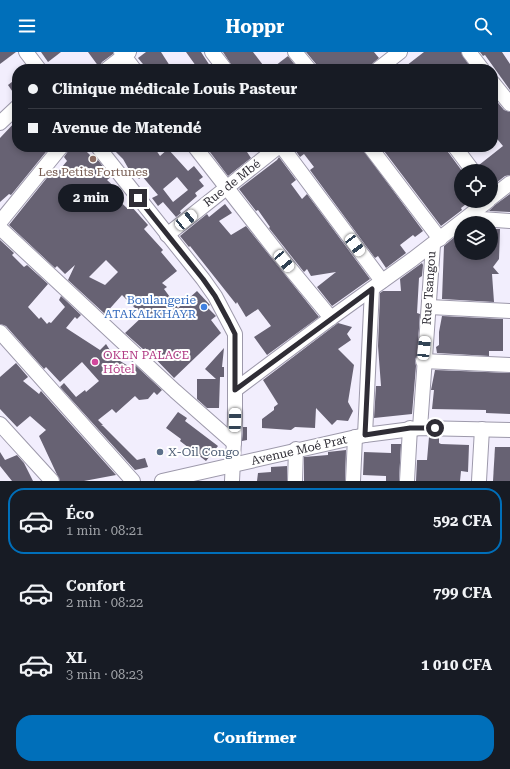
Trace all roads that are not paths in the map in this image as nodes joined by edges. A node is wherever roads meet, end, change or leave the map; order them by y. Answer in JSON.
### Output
{"nodes":[{"id":1,"x":26,"y":52,"type":"edge"},
{"id":2,"x":212,"y":52,"type":"edge"},
{"id":3,"x":295,"y":52,"type":"edge"},
{"id":4,"x":400,"y":52,"type":"edge"},
{"id":5,"x":469,"y":52,"type":"edge"},
{"id":6,"x":125,"y":53,"type":"edge"},
{"id":7,"x":386,"y":63,"type":"edge"},
{"id":8,"x":34,"y":64,"type":"edge"},
{"id":9,"x":113,"y":64,"type":"edge"},
{"id":10,"x":131,"y":64,"type":"edge"},
{"id":11,"x":221,"y":64,"type":"edge"},
{"id":12,"x":304,"y":64,"type":"edge"},
{"id":13,"x":478,"y":64,"type":"edge"},
{"id":14,"x":498,"y":89,"type":"edge"},
{"id":15,"x":510,"y":104,"type":"edge"},
{"id":16,"x":12,"y":112,"type":"edge"},
{"id":17,"x":0,"y":123,"type":"edge"},
{"id":18,"x":57,"y":152,"type":"edge"},
{"id":19,"x":102,"y":152,"type":"edge"},
{"id":20,"x":199,"y":152,"type":"edge"},
{"id":21,"x":272,"y":152,"type":"edge"},
{"id":22,"x":285,"y":152,"type":"edge"},
{"id":23,"x":373,"y":152,"type":"edge"},
{"id":24,"x":459,"y":152,"type":"edge"},
{"id":25,"x":468,"y":164,"type":"edge"},
{"id":26,"x":510,"y":183,"type":"edge"},
{"id":27,"x":226,"y":187,"type":"junction"},
{"id":28,"x":498,"y":192,"type":"edge"},
{"id":29,"x":478,"y":208,"type":"edge"},
{"id":30,"x":469,"y":216,"type":"edge"},
{"id":31,"x":498,"y":220,"type":"edge"},
{"id":32,"x":510,"y":221,"type":"edge"},
{"id":33,"x":0,"y":222,"type":"edge"},
{"id":34,"x":0,"y":228,"type":"edge"},
{"id":35,"x":454,"y":228,"type":"edge"},
{"id":36,"x":168,"y":235,"type":"junction"},
{"id":37,"x":436,"y":242,"type":"junction"},
{"id":38,"x":377,"y":285,"type":"junction"},
{"id":39,"x":429,"y":307,"type":"junction"},
{"id":40,"x":510,"y":311,"type":"edge"},
{"id":41,"x":331,"y":318,"type":"junction"},
{"id":42,"x":0,"y":332,"type":"edge"},
{"id":43,"x":423,"y":361,"type":"junction"},
{"id":44,"x":510,"y":365,"type":"edge"},
{"id":45,"x":235,"y":390,"type":"junction"},
{"id":46,"x":0,"y":424,"type":"edge"},
{"id":47,"x":415,"y":428,"type":"junction"},
{"id":48,"x":482,"y":429,"type":"junction"},
{"id":49,"x":510,"y":430,"type":"edge"},
{"id":50,"x":360,"y":436,"type":"junction"},
{"id":51,"x":234,"y":443,"type":"junction"},
{"id":52,"x":296,"y":449,"type":"junction"},
{"id":53,"x":233,"y":466,"type":"junction"},
{"id":54,"x":52,"y":481,"type":"edge"},
{"id":55,"x":133,"y":481,"type":"edge"},
{"id":56,"x":162,"y":481,"type":"edge"},
{"id":57,"x":232,"y":481,"type":"edge"},
{"id":58,"x":295,"y":481,"type":"edge"},
{"id":59,"x":353,"y":481,"type":"edge"},
{"id":60,"x":407,"y":481,"type":"edge"},
{"id":61,"x":479,"y":481,"type":"edge"}],
"edges":[{"from":1,"to":8,"type":"street"},
{"from":2,"to":11,"type":"street"},
{"from":3,"to":12,"type":"street"},
{"from":4,"to":7,"type":"street"},
{"from":5,"to":13,"type":"street"},
{"from":6,"to":9,"type":"street"},
{"from":6,"to":10,"type":"street"},
{"from":14,"to":15,"type":"street"},
{"from":16,"to":17,"type":"street"},
{"from":18,"to":33,"type":"street"},
{"from":19,"to":36,"type":"street"},
{"from":20,"to":27,"type":"street"},
{"from":21,"to":27,"type":"street","name":"Rue de Mbé"},
{"from":22,"to":38,"type":"street"},
{"from":23,"to":37,"type":"street"},
{"from":24,"to":25,"type":"street"},
{"from":26,"to":28,"type":"street"},
{"from":27,"to":36,"type":"street","name":"Rue de Mbé"},
{"from":27,"to":41,"type":"street"},
{"from":29,"to":30,"type":"street"},
{"from":31,"to":32,"type":"street"},
{"from":34,"to":51,"type":"street"},
{"from":35,"to":37,"type":"street"},
{"from":36,"to":45,"type":"street"},
{"from":37,"to":38,"type":"street"},
{"from":37,"to":39,"type":"street","name":"Rue Tsangou"},
{"from":38,"to":41,"type":"street"},
{"from":38,"to":50,"type":"street"},
{"from":39,"to":40,"type":"street"},
{"from":39,"to":43,"type":"street","name":"Rue Tsangou"},
{"from":41,"to":45,"type":"street"},
{"from":42,"to":55,"type":"street"},
{"from":43,"to":44,"type":"street"},
{"from":43,"to":47,"type":"street","name":"Rue Tsangou"},
{"from":45,"to":51,"type":"street"},
{"from":46,"to":54,"type":"street"},
{"from":47,"to":48,"type":"street","name":"Avenue Moé Prat"},
{"from":47,"to":50,"type":"street","name":"Avenue Moé Prat"},
{"from":47,"to":60,"type":"street","name":"Rue Tsangou"},
{"from":48,"to":49,"type":"street","name":"Avenue Moé Prat"},
{"from":48,"to":61,"type":"street"},
{"from":50,"to":52,"type":"street","name":"Avenue Moé Prat"},
{"from":50,"to":59,"type":"street"},
{"from":51,"to":53,"type":"street"},
{"from":52,"to":53,"type":"street","name":"Avenue Moé Prat"},
{"from":52,"to":58,"type":"street"},
{"from":53,"to":56,"type":"street","name":"Avenue Moé Prat"},
{"from":53,"to":57,"type":"street"}]}
